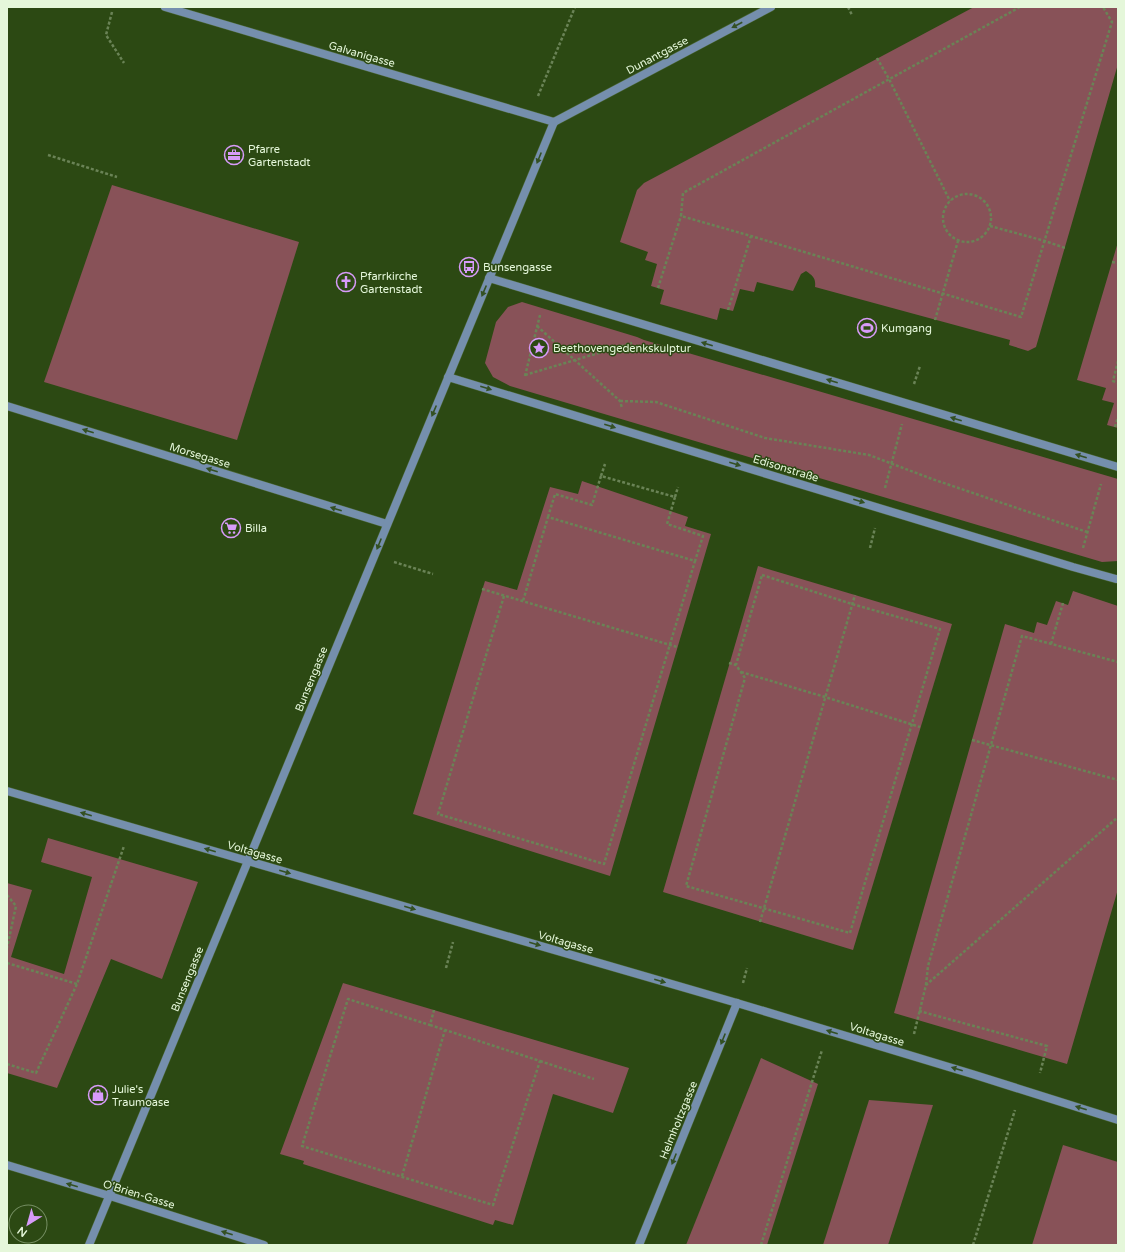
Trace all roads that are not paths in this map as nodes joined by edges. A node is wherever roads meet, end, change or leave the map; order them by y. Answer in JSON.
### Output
{"nodes":[{"id":1,"x":164,"y":7,"type":"edge"},
{"id":2,"x":771,"y":7,"type":"edge"},
{"id":3,"x":554,"y":122,"type":"junction"},
{"id":4,"x":489,"y":278,"type":"junction"},
{"id":5,"x":448,"y":376,"type":"junction"},
{"id":6,"x":7,"y":406,"type":"edge"},
{"id":7,"x":1118,"y":467,"type":"edge"},
{"id":8,"x":387,"y":524,"type":"junction"},
{"id":9,"x":1118,"y":579,"type":"edge"},
{"id":10,"x":7,"y":791,"type":"edge"},
{"id":11,"x":248,"y":862,"type":"junction"},
{"id":12,"x":737,"y":1003,"type":"junction"},
{"id":13,"x":1118,"y":1120,"type":"edge"},
{"id":14,"x":7,"y":1165,"type":"edge"},
{"id":15,"x":110,"y":1196,"type":"junction"},
{"id":16,"x":89,"y":1245,"type":"edge"},
{"id":17,"x":264,"y":1245,"type":"edge"},
{"id":18,"x":639,"y":1245,"type":"edge"}],
"edges":[{"from":1,"to":3,"type":"street","name":"Galvanigasse"},
{"from":2,"to":3,"type":"street","name":"Dunantgasse","one_way":true},
{"from":3,"to":4,"type":"street","name":"Bunsengasse","one_way":true},
{"from":4,"to":5,"type":"street","name":"Bunsengasse","one_way":true},
{"from":7,"to":4,"type":"street","one_way":true},
{"from":5,"to":8,"type":"street","name":"Bunsengasse","one_way":true},
{"from":5,"to":9,"type":"street","name":"Edisonstraße","one_way":true},
{"from":8,"to":6,"type":"street","name":"Morsegasse","one_way":true},
{"from":8,"to":11,"type":"street","name":"Bunsengasse","one_way":true},
{"from":11,"to":10,"type":"street","name":"Voltagasse","one_way":true},
{"from":11,"to":12,"type":"street","name":"Voltagasse","one_way":true},
{"from":11,"to":15,"type":"street","name":"Bunsengasse"},
{"from":13,"to":12,"type":"street","name":"Voltagasse","one_way":true},
{"from":12,"to":18,"type":"street","name":"Helmholtzgasse","one_way":true},
{"from":15,"to":14,"type":"street","name":"O'Brien-Gasse","one_way":true},
{"from":15,"to":16,"type":"street","name":"Bunsengasse"},
{"from":17,"to":15,"type":"street","name":"O'Brien-Gasse","one_way":true}]}
